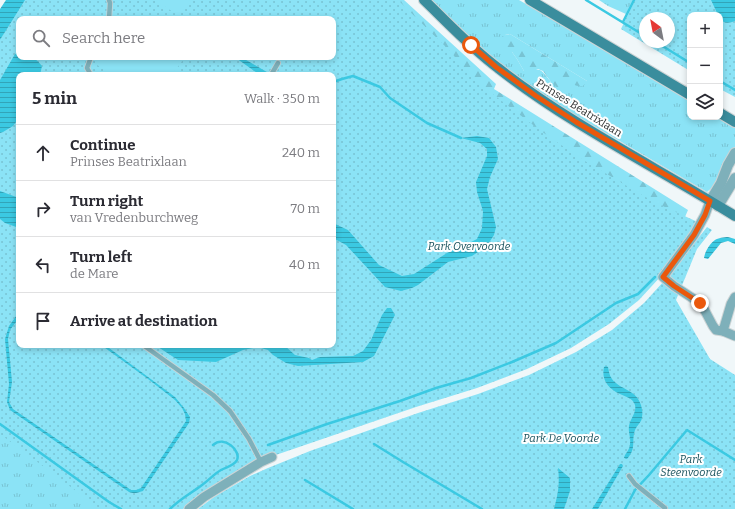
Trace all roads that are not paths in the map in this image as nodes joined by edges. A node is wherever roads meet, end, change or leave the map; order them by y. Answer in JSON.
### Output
{"nodes":[{"id":1,"x":109,"y":0,"type":"edge"},
{"id":2,"x":424,"y":0,"type":"edge"},
{"id":3,"x":530,"y":0,"type":"edge"},
{"id":4,"x":109,"y":16,"type":"edge"},
{"id":5,"x":90,"y":60,"type":"edge"},
{"id":6,"x":278,"y":63,"type":"dead end"},
{"id":7,"x":89,"y":72,"type":"edge"},
{"id":8,"x":272,"y":72,"type":"edge"},
{"id":9,"x":687,"y":93,"type":"edge"},
{"id":10,"x":723,"y":115,"type":"edge"},
{"id":11,"x":735,"y":122,"type":"edge"},
{"id":12,"x":735,"y":153,"type":"edge"},
{"id":13,"x":735,"y":178,"type":"edge"},
{"id":14,"x":714,"y":203,"type":"junction"},
{"id":15,"x":735,"y":216,"type":"edge"},
{"id":16,"x":735,"y":297,"type":"edge"},
{"id":17,"x":723,"y":331,"type":"junction"},
{"id":18,"x":735,"y":336,"type":"edge"},
{"id":19,"x":146,"y":348,"type":"edge"},
{"id":20,"x":272,"y":456,"type":"dead end"},
{"id":21,"x":261,"y":462,"type":"junction"},
{"id":22,"x":629,"y":476,"type":"dead end"},
{"id":23,"x":665,"y":508,"type":"dead end"},
{"id":24,"x":189,"y":509,"type":"edge"}],
"edges":[{"from":1,"to":4,"type":"lane"},
{"from":2,"to":14,"type":"main road","name":"Prinses Beatrixlaan"},
{"from":3,"to":9,"type":"main road"},
{"from":5,"to":7,"type":"lane"},
{"from":6,"to":8,"type":"lane"},
{"from":10,"to":11,"type":"main road"},
{"from":12,"to":14,"type":"street"},
{"from":13,"to":14,"type":"street"},
{"from":14,"to":15,"type":"main road","name":"Prinses Beatrixlaan"},
{"from":14,"to":17,"type":"street"},
{"from":16,"to":17,"type":"street"},
{"from":17,"to":18,"type":"street"},
{"from":19,"to":21,"type":"lane"},
{"from":20,"to":21,"type":"street"},
{"from":21,"to":24,"type":"street"},
{"from":22,"to":23,"type":"lane"}]}
